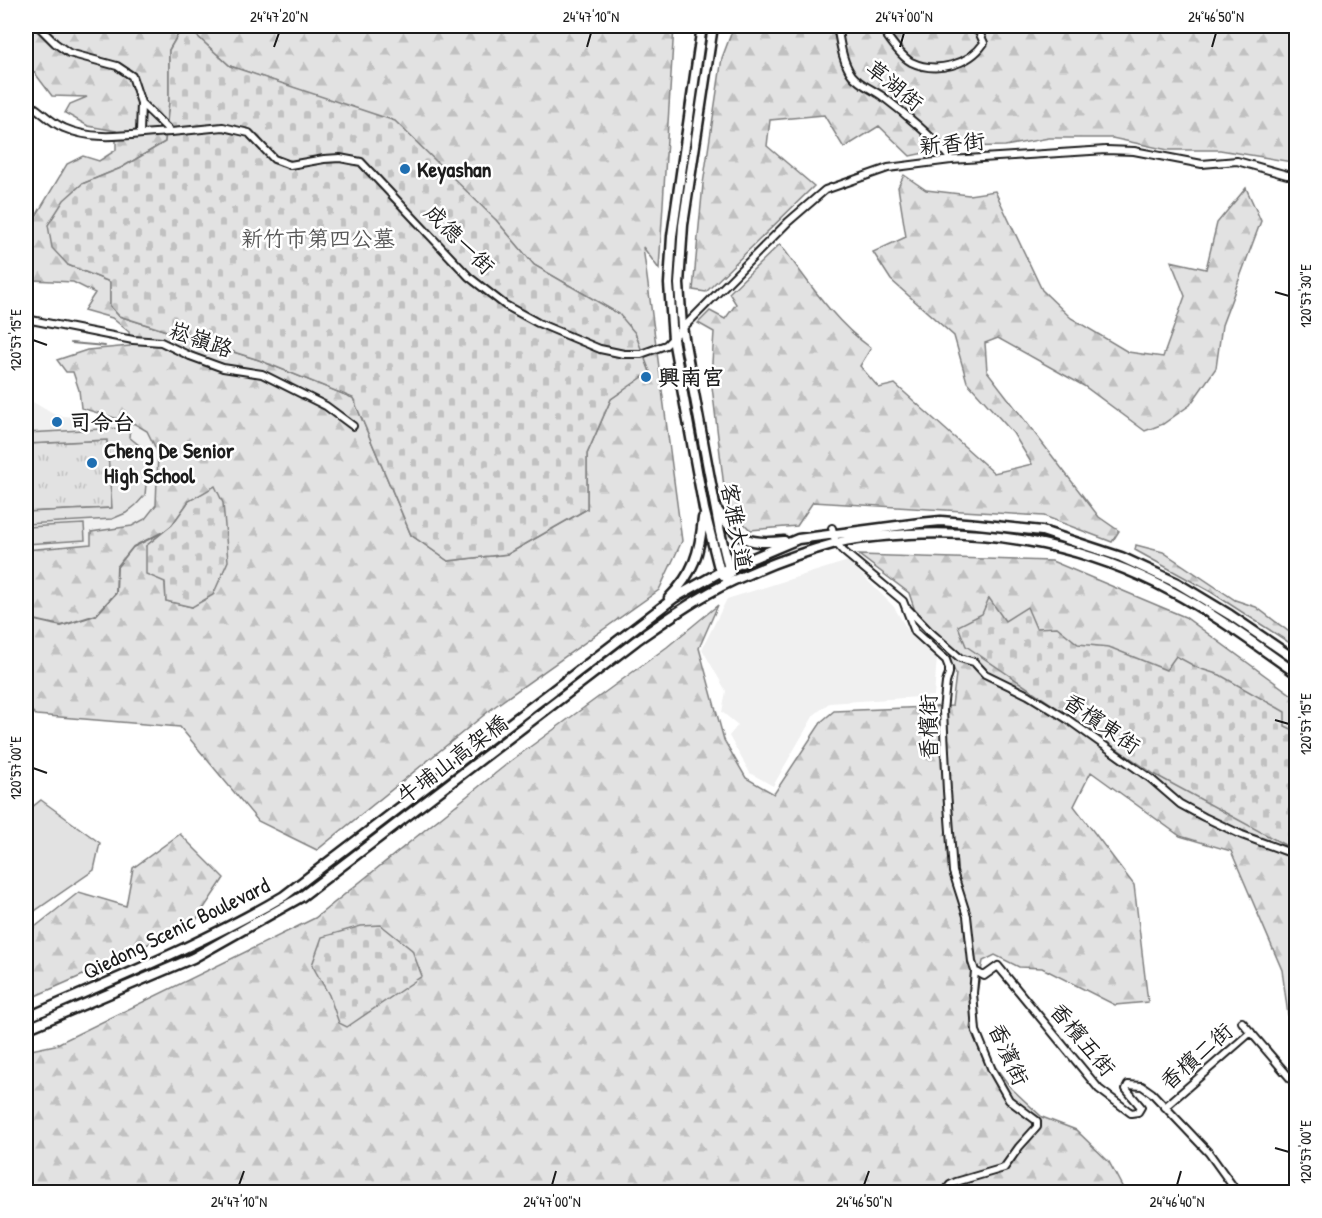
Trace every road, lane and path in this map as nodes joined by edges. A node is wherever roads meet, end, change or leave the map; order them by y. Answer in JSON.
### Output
{"nodes":[{"id":1,"x":38,"y":26,"type":"edge"},
{"id":2,"x":702,"y":26,"type":"edge"},
{"id":3,"x":713,"y":26,"type":"edge"},
{"id":4,"x":837,"y":26,"type":"edge"},
{"id":5,"x":880,"y":26,"type":"edge"},
{"id":6,"x":969,"y":26,"type":"edge"},
{"id":7,"x":26,"y":102,"type":"edge"},
{"id":8,"x":141,"y":104,"type":"junction"},
{"id":9,"x":171,"y":132,"type":"junction"},
{"id":10,"x":141,"y":133,"type":"junction"},
{"id":11,"x":951,"y":160,"type":"junction"},
{"id":12,"x":1296,"y":175,"type":"edge"},
{"id":13,"x":26,"y":319,"type":"edge"},
{"id":14,"x":682,"y":327,"type":"junction"},
{"id":15,"x":673,"y":339,"type":"junction"},
{"id":16,"x":353,"y":426,"type":"dead end"},
{"id":17,"x":716,"y":508,"type":"junction"},
{"id":18,"x":704,"y":509,"type":"junction"},
{"id":19,"x":834,"y":535,"type":"junction"},
{"id":20,"x":798,"y":539,"type":"junction"},
{"id":21,"x":730,"y":568,"type":"junction"},
{"id":22,"x":720,"y":572,"type":"junction"},
{"id":23,"x":730,"y":582,"type":"junction"},
{"id":24,"x":903,"y":601,"type":"junction"},
{"id":25,"x":652,"y":614,"type":"junction"},
{"id":26,"x":1296,"y":660,"type":"edge"},
{"id":27,"x":1296,"y":673,"type":"edge"},
{"id":28,"x":363,"y":836,"type":"joint"},
{"id":29,"x":370,"y":844,"type":"joint"},
{"id":30,"x":1296,"y":855,"type":"edge"},
{"id":31,"x":975,"y":972,"type":"junction"},
{"id":32,"x":26,"y":1018,"type":"edge"},
{"id":33,"x":1242,"y":1022,"type":"dead end"},
{"id":34,"x":26,"y":1029,"type":"edge"},
{"id":35,"x":1251,"y":1032,"type":"junction"},
{"id":36,"x":1296,"y":1085,"type":"edge"},
{"id":37,"x":1165,"y":1107,"type":"junction"},
{"id":38,"x":945,"y":1192,"type":"edge"},
{"id":39,"x":1237,"y":1192,"type":"edge"}],
"edges":[{"from":1,"to":8,"type":"street"},
{"from":2,"to":15,"type":"street","name":"客雅大道"},
{"from":3,"to":14,"type":"street","name":"客雅大道"},
{"from":4,"to":11,"type":"street","name":"草湖街"},
{"from":5,"to":6,"type":"street","name":"草湖街"},
{"from":7,"to":10,"type":"street","name":"成德一街"},
{"from":8,"to":9,"type":"street"},
{"from":8,"to":10,"type":"street"},
{"from":9,"to":10,"type":"street","name":"成德一街"},
{"from":9,"to":15,"type":"street","name":"成德一街"},
{"from":11,"to":12,"type":"street","name":"新香街"},
{"from":11,"to":14,"type":"street","name":"新香街"},
{"from":13,"to":16,"type":"street","name":"崧嶺路"},
{"from":14,"to":15,"type":"street","name":"新香街"},
{"from":14,"to":17,"type":"street","name":"客雅大道"},
{"from":15,"to":18,"type":"street","name":"客雅大道"},
{"from":17,"to":20,"type":"street"},
{"from":17,"to":21,"type":"street","name":"客雅大道"},
{"from":18,"to":22,"type":"street","name":"客雅大道"},
{"from":18,"to":25,"type":"street"},
{"from":19,"to":20,"type":"street"},
{"from":19,"to":23,"type":"street"},
{"from":19,"to":24,"type":"street","name":"香檳街"},
{"from":19,"to":26,"type":"street"},
{"from":19,"to":27,"type":"street"},
{"from":20,"to":21,"type":"street"},
{"from":21,"to":22,"type":"street"},
{"from":21,"to":23,"type":"street","name":"客雅大道"},
{"from":22,"to":23,"type":"street","name":"客雅大道"},
{"from":22,"to":25,"type":"street"},
{"from":23,"to":29,"type":"street","name":"牛埔山高架橋"},
{"from":24,"to":30,"type":"street","name":"香檳東街"},
{"from":24,"to":31,"type":"street","name":"香檳街"},
{"from":25,"to":28,"type":"street","name":"牛埔山高架橋"},
{"from":28,"to":32,"type":"street","name":"Qiedong Scenic Boulevard"},
{"from":29,"to":34,"type":"street","name":"Qiedong Scenic Boulevard"},
{"from":31,"to":37,"type":"street","name":"香檳五街"},
{"from":31,"to":38,"type":"street","name":"香濱街"},
{"from":33,"to":35,"type":"street"},
{"from":35,"to":36,"type":"street"},
{"from":35,"to":37,"type":"street","name":"香檳二街"},
{"from":37,"to":39,"type":"street"}]}
